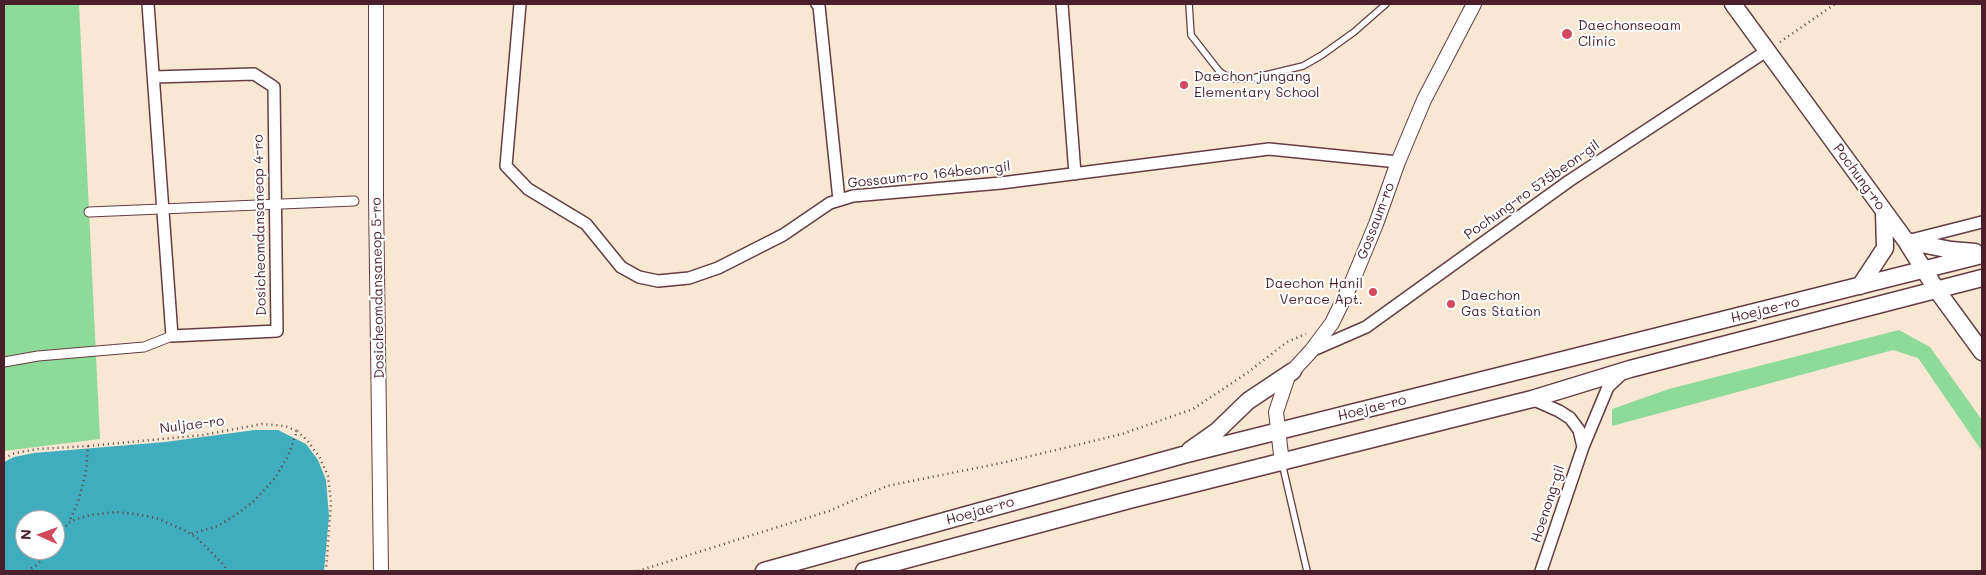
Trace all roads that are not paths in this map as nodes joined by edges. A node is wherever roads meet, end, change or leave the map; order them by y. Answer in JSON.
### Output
{"nodes":[{"id":1,"x":148,"y":4,"type":"edge"},
{"id":2,"x":376,"y":4,"type":"edge"},
{"id":3,"x":520,"y":4,"type":"edge"},
{"id":4,"x":817,"y":4,"type":"edge"},
{"id":5,"x":1062,"y":4,"type":"edge"},
{"id":6,"x":1189,"y":4,"type":"edge"},
{"id":7,"x":1386,"y":4,"type":"edge"},
{"id":8,"x":1474,"y":4,"type":"edge"},
{"id":9,"x":1733,"y":4,"type":"edge"},
{"id":10,"x":1768,"y":50,"type":"junction"},
{"id":11,"x":154,"y":77,"type":"junction"},
{"id":12,"x":1398,"y":162,"type":"junction"},
{"id":13,"x":1075,"y":174,"type":"junction"},
{"id":14,"x":839,"y":200,"type":"junction"},
{"id":15,"x":354,"y":201,"type":"dead end"},
{"id":16,"x":275,"y":203,"type":"junction"},
{"id":17,"x":163,"y":208,"type":"junction"},
{"id":18,"x":90,"y":212,"type":"dead end"},
{"id":19,"x":1884,"y":212,"type":"junction"},
{"id":20,"x":1982,"y":222,"type":"edge"},
{"id":21,"x":1906,"y":241,"type":"junction"},
{"id":22,"x":1982,"y":253,"type":"edge"},
{"id":23,"x":1923,"y":269,"type":"junction"},
{"id":24,"x":1982,"y":278,"type":"edge"},
{"id":25,"x":1860,"y":286,"type":"junction"},
{"id":26,"x":1936,"y":289,"type":"junction"},
{"id":27,"x":172,"y":336,"type":"junction"},
{"id":28,"x":1311,"y":351,"type":"junction"},
{"id":29,"x":1982,"y":352,"type":"edge"},
{"id":30,"x":4,"y":362,"type":"edge"},
{"id":31,"x":1630,"y":369,"type":"junction"},
{"id":32,"x":1293,"y":370,"type":"junction"},
{"id":33,"x":1532,"y":399,"type":"junction"},
{"id":34,"x":1278,"y":432,"type":"junction"},
{"id":35,"x":1582,"y":447,"type":"junction"},
{"id":36,"x":1183,"y":456,"type":"junction"},
{"id":37,"x":1282,"y":463,"type":"junction"},
{"id":38,"x":381,"y":571,"type":"edge"},
{"id":39,"x":764,"y":571,"type":"edge"},
{"id":40,"x":864,"y":571,"type":"edge"},
{"id":41,"x":1308,"y":571,"type":"edge"},
{"id":42,"x":1542,"y":571,"type":"edge"}],
"edges":[{"from":1,"to":11,"type":"street"},
{"from":2,"to":38,"type":"street","name":"Dosicheomdansaneop 5-ro"},
{"from":3,"to":14,"type":"street","name":"Gossaum-ro 164beon-gil"},
{"from":4,"to":14,"type":"street"},
{"from":5,"to":13,"type":"street"},
{"from":6,"to":7,"type":"lane"},
{"from":8,"to":12,"type":"street","name":"Gossaum-ro"},
{"from":9,"to":10,"type":"main road","name":"Pochung-ro"},
{"from":10,"to":19,"type":"main road","name":"Pochung-ro"},
{"from":10,"to":28,"type":"street","name":"Pochung-ro 575beon-gil"},
{"from":11,"to":16,"type":"street","name":"Dosicheomdansaneop 4-ro"},
{"from":11,"to":17,"type":"street"},
{"from":12,"to":13,"type":"street","name":"Gossaum-ro 164beon-gil"},
{"from":12,"to":28,"type":"street","name":"Gossaum-ro"},
{"from":13,"to":14,"type":"street","name":"Gossaum-ro 164beon-gil"},
{"from":15,"to":16,"type":"street"},
{"from":16,"to":17,"type":"street"},
{"from":16,"to":27,"type":"street","name":"Dosicheomdansaneop 4-ro"},
{"from":17,"to":18,"type":"street"},
{"from":17,"to":27,"type":"street"},
{"from":19,"to":21,"type":"main road","name":"Pochung-ro"},
{"from":19,"to":25,"type":"main road"},
{"from":20,"to":21,"type":"street"},
{"from":21,"to":22,"type":"main road"},
{"from":21,"to":23,"type":"main road","name":"Pochung-ro"},
{"from":22,"to":23,"type":"main road","name":"Hoejae-ro"},
{"from":23,"to":25,"type":"main road","name":"Hoejae-ro"},
{"from":23,"to":26,"type":"main road","name":"Pochung-ro"},
{"from":24,"to":26,"type":"main road","name":"Hoejae-ro"},
{"from":25,"to":34,"type":"main road","name":"Hoejae-ro"},
{"from":26,"to":29,"type":"main road","name":"Pochung-ro"},
{"from":26,"to":31,"type":"main road","name":"Hoejae-ro"},
{"from":27,"to":30,"type":"street"},
{"from":28,"to":32,"type":"street","name":"Gossaum-ro"},
{"from":31,"to":33,"type":"main road","name":"Hoejae-ro"},
{"from":31,"to":35,"type":"street","name":"Hoenong-gil"},
{"from":32,"to":34,"type":"street","name":"Gossaum-ro"},
{"from":32,"to":36,"type":"main road"},
{"from":33,"to":35,"type":"street"},
{"from":33,"to":37,"type":"main road","name":"Hoejae-ro"},
{"from":34,"to":36,"type":"main road","name":"Hoejae-ro"},
{"from":34,"to":37,"type":"street","name":"Gossaum-ro"},
{"from":35,"to":42,"type":"street","name":"Hoenong-gil"},
{"from":36,"to":39,"type":"main road","name":"Hoejae-ro"},
{"from":37,"to":40,"type":"main road","name":"Hoejae-ro"},
{"from":37,"to":41,"type":"lane"}]}
